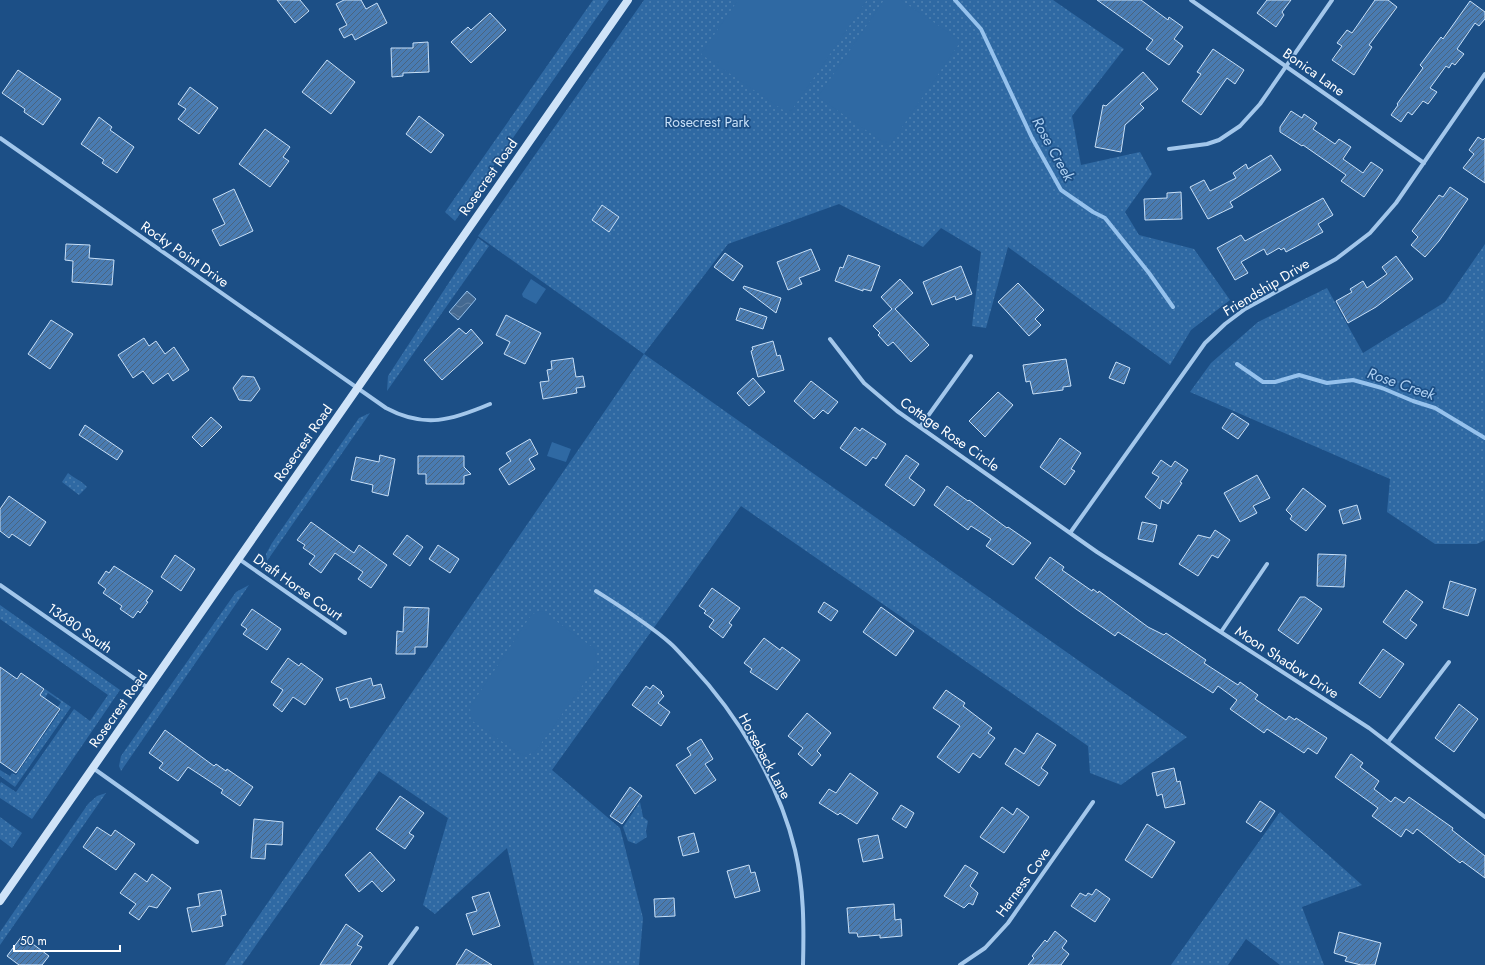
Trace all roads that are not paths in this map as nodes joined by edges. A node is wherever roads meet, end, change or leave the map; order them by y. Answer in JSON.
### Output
{"nodes":[{"id":1,"x":628,"y":0,"type":"edge"},
{"id":2,"x":1191,"y":0,"type":"edge"},
{"id":3,"x":1332,"y":0,"type":"edge"},
{"id":4,"x":1286,"y":66,"type":"junction"},
{"id":5,"x":1485,"y":74,"type":"edge"},
{"id":6,"x":0,"y":138,"type":"edge"},
{"id":7,"x":1169,"y":149,"type":"dead end"},
{"id":8,"x":1424,"y":162,"type":"junction"},
{"id":9,"x":830,"y":339,"type":"dead end"},
{"id":10,"x":971,"y":356,"type":"dead end"},
{"id":11,"x":357,"y":389,"type":"junction"},
{"id":12,"x":490,"y":404,"type":"dead end"},
{"id":13,"x":920,"y":427,"type":"junction"},
{"id":14,"x":1070,"y":533,"type":"junction"},
{"id":15,"x":238,"y":559,"type":"junction"},
{"id":16,"x":1267,"y":564,"type":"dead end"},
{"id":17,"x":0,"y":585,"type":"edge"},
{"id":18,"x":596,"y":591,"type":"dead end"},
{"id":19,"x":1221,"y":632,"type":"junction"},
{"id":20,"x":345,"y":633,"type":"dead end"},
{"id":21,"x":1449,"y":662,"type":"dead end"},
{"id":22,"x":148,"y":688,"type":"junction"},
{"id":23,"x":1388,"y":742,"type":"junction"},
{"id":24,"x":92,"y":768,"type":"junction"},
{"id":25,"x":1093,"y":802,"type":"dead end"},
{"id":26,"x":1485,"y":817,"type":"edge"},
{"id":27,"x":197,"y":842,"type":"dead end"},
{"id":28,"x":0,"y":901,"type":"edge"},
{"id":29,"x":416,"y":928,"type":"dead end"},
{"id":30,"x":390,"y":965,"type":"edge"},
{"id":31,"x":803,"y":965,"type":"edge"},
{"id":32,"x":960,"y":965,"type":"edge"}],
"edges":[{"from":1,"to":11,"type":"main road","name":"Rosecrest Road"},
{"from":2,"to":4,"type":"street","name":"Bonica Lane"},
{"from":3,"to":4,"type":"street"},
{"from":4,"to":7,"type":"street"},
{"from":4,"to":8,"type":"street","name":"Bonica Lane"},
{"from":5,"to":8,"type":"street","name":"Friendship Drive"},
{"from":6,"to":11,"type":"street","name":"Rocky Point Drive"},
{"from":8,"to":14,"type":"street","name":"Friendship Drive"},
{"from":9,"to":13,"type":"street","name":"Cottage Rose Circle"},
{"from":10,"to":13,"type":"street"},
{"from":11,"to":12,"type":"street","name":"Rocky Point Drive"},
{"from":11,"to":15,"type":"main road","name":"Rosecrest Road"},
{"from":13,"to":14,"type":"street","name":"Cottage Rose Circle"},
{"from":14,"to":19,"type":"street","name":"Moon Shadow Drive"},
{"from":15,"to":20,"type":"street","name":"Draft Horse Court"},
{"from":15,"to":22,"type":"main road","name":"Rosecrest Road"},
{"from":16,"to":19,"type":"street"},
{"from":17,"to":22,"type":"street","name":"13680 South"},
{"from":18,"to":31,"type":"street","name":"Horseback Lane"},
{"from":19,"to":23,"type":"street","name":"Moon Shadow Drive"},
{"from":21,"to":23,"type":"street"},
{"from":22,"to":24,"type":"main road","name":"Rosecrest Road"},
{"from":23,"to":26,"type":"street","name":"Moon Shadow Drive"},
{"from":24,"to":27,"type":"street"},
{"from":24,"to":28,"type":"main road","name":"Rosecrest Road"},
{"from":25,"to":32,"type":"street","name":"Harness Cove"},
{"from":29,"to":30,"type":"street"}]}
